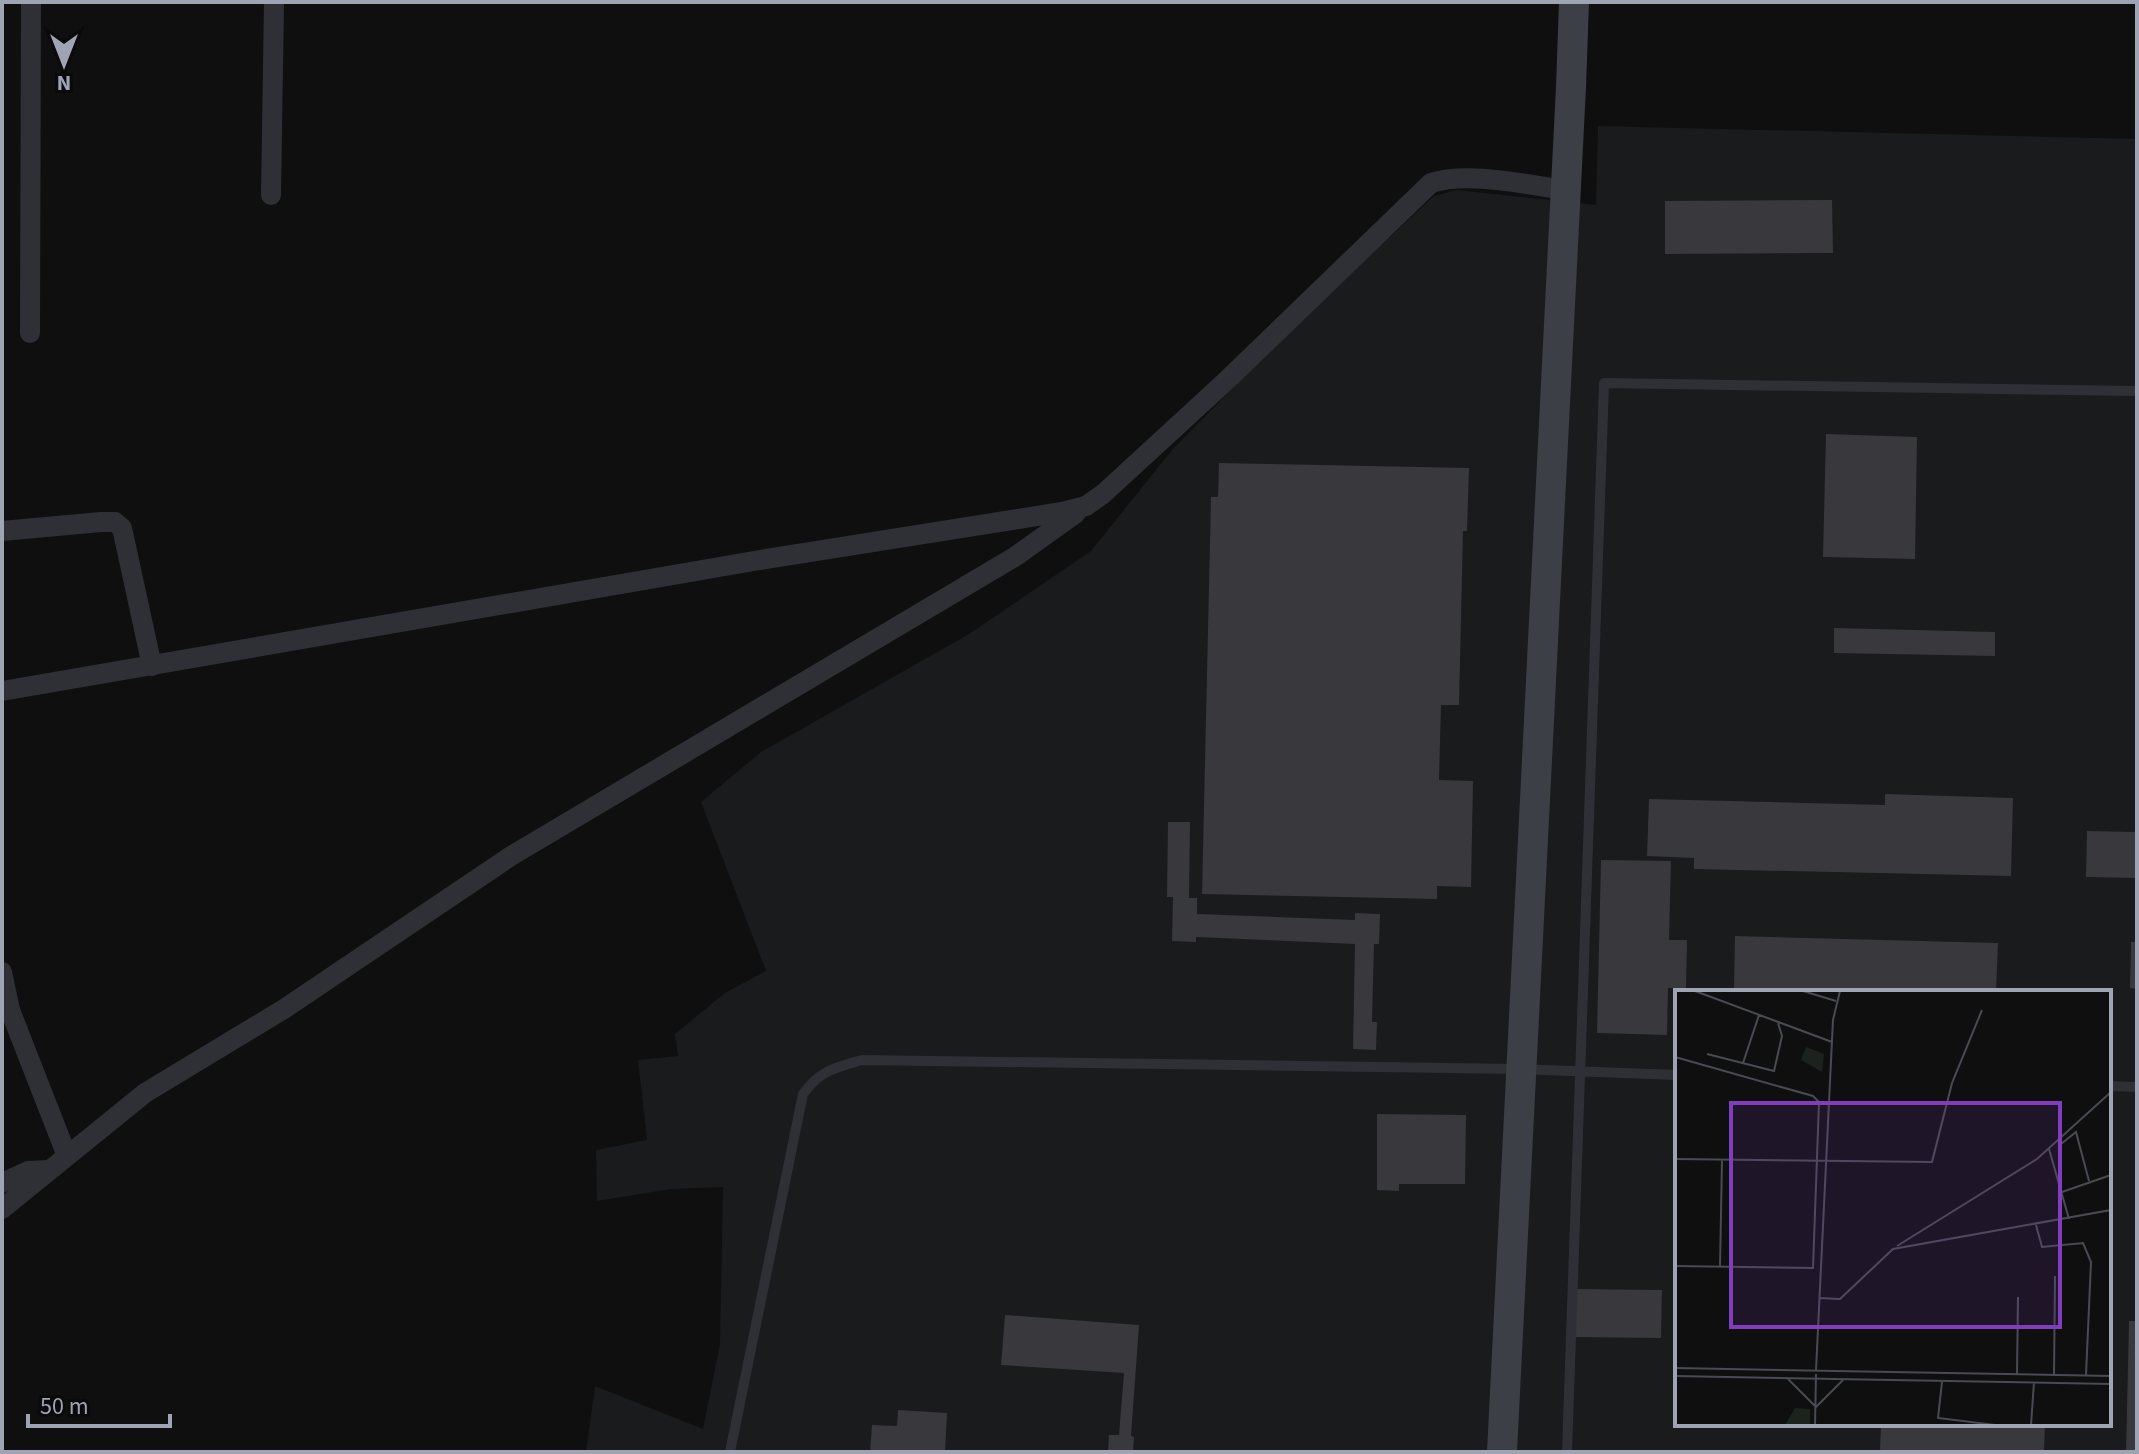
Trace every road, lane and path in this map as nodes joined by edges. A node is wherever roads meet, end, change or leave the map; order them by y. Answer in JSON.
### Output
{"nodes":[{"id":1,"x":31,"y":2,"type":"edge"},
{"id":2,"x":274,"y":2,"type":"edge"},
{"id":3,"x":1574,"y":2,"type":"edge"},
{"id":4,"x":1566,"y":190,"type":"junction"},
{"id":5,"x":271,"y":195,"type":"dead end"},
{"id":6,"x":30,"y":333,"type":"dead end"},
{"id":7,"x":2137,"y":391,"type":"edge"},
{"id":8,"x":1086,"y":506,"type":"junction"},
{"id":9,"x":2,"y":531,"type":"edge"},
{"id":10,"x":152,"y":666,"type":"junction"},
{"id":11,"x":2,"y":691,"type":"edge"},
{"id":12,"x":2,"y":972,"type":"edge"},
{"id":13,"x":1520,"y":1069,"type":"junction"},
{"id":14,"x":1580,"y":1071,"type":"junction"},
{"id":15,"x":1675,"y":1075,"type":"edge"},
{"id":16,"x":2111,"y":1086,"type":"edge"},
{"id":17,"x":2137,"y":1087,"type":"edge"},
{"id":18,"x":67,"y":1156,"type":"junction"},
{"id":19,"x":49,"y":1170,"type":"junction"},
{"id":20,"x":2,"y":1183,"type":"edge"},
{"id":21,"x":2,"y":1209,"type":"edge"},
{"id":22,"x":730,"y":1452,"type":"edge"},
{"id":23,"x":1502,"y":1452,"type":"edge"},
{"id":24,"x":1567,"y":1452,"type":"edge"}],
"edges":[{"from":1,"to":6,"type":"street"},
{"from":2,"to":5,"type":"street"},
{"from":3,"to":4,"type":"street"},
{"from":4,"to":8,"type":"street"},
{"from":4,"to":13,"type":"street"},
{"from":7,"to":14,"type":"lane"},
{"from":8,"to":10,"type":"street"},
{"from":8,"to":18,"type":"street"},
{"from":9,"to":10,"type":"street"},
{"from":10,"to":11,"type":"street"},
{"from":12,"to":18,"type":"street"},
{"from":13,"to":14,"type":"lane"},
{"from":13,"to":22,"type":"lane"},
{"from":13,"to":23,"type":"street"},
{"from":14,"to":15,"type":"lane"},
{"from":14,"to":24,"type":"lane"},
{"from":16,"to":17,"type":"lane"},
{"from":18,"to":19,"type":"street"},
{"from":19,"to":20,"type":"street"},
{"from":19,"to":21,"type":"street"}]}
